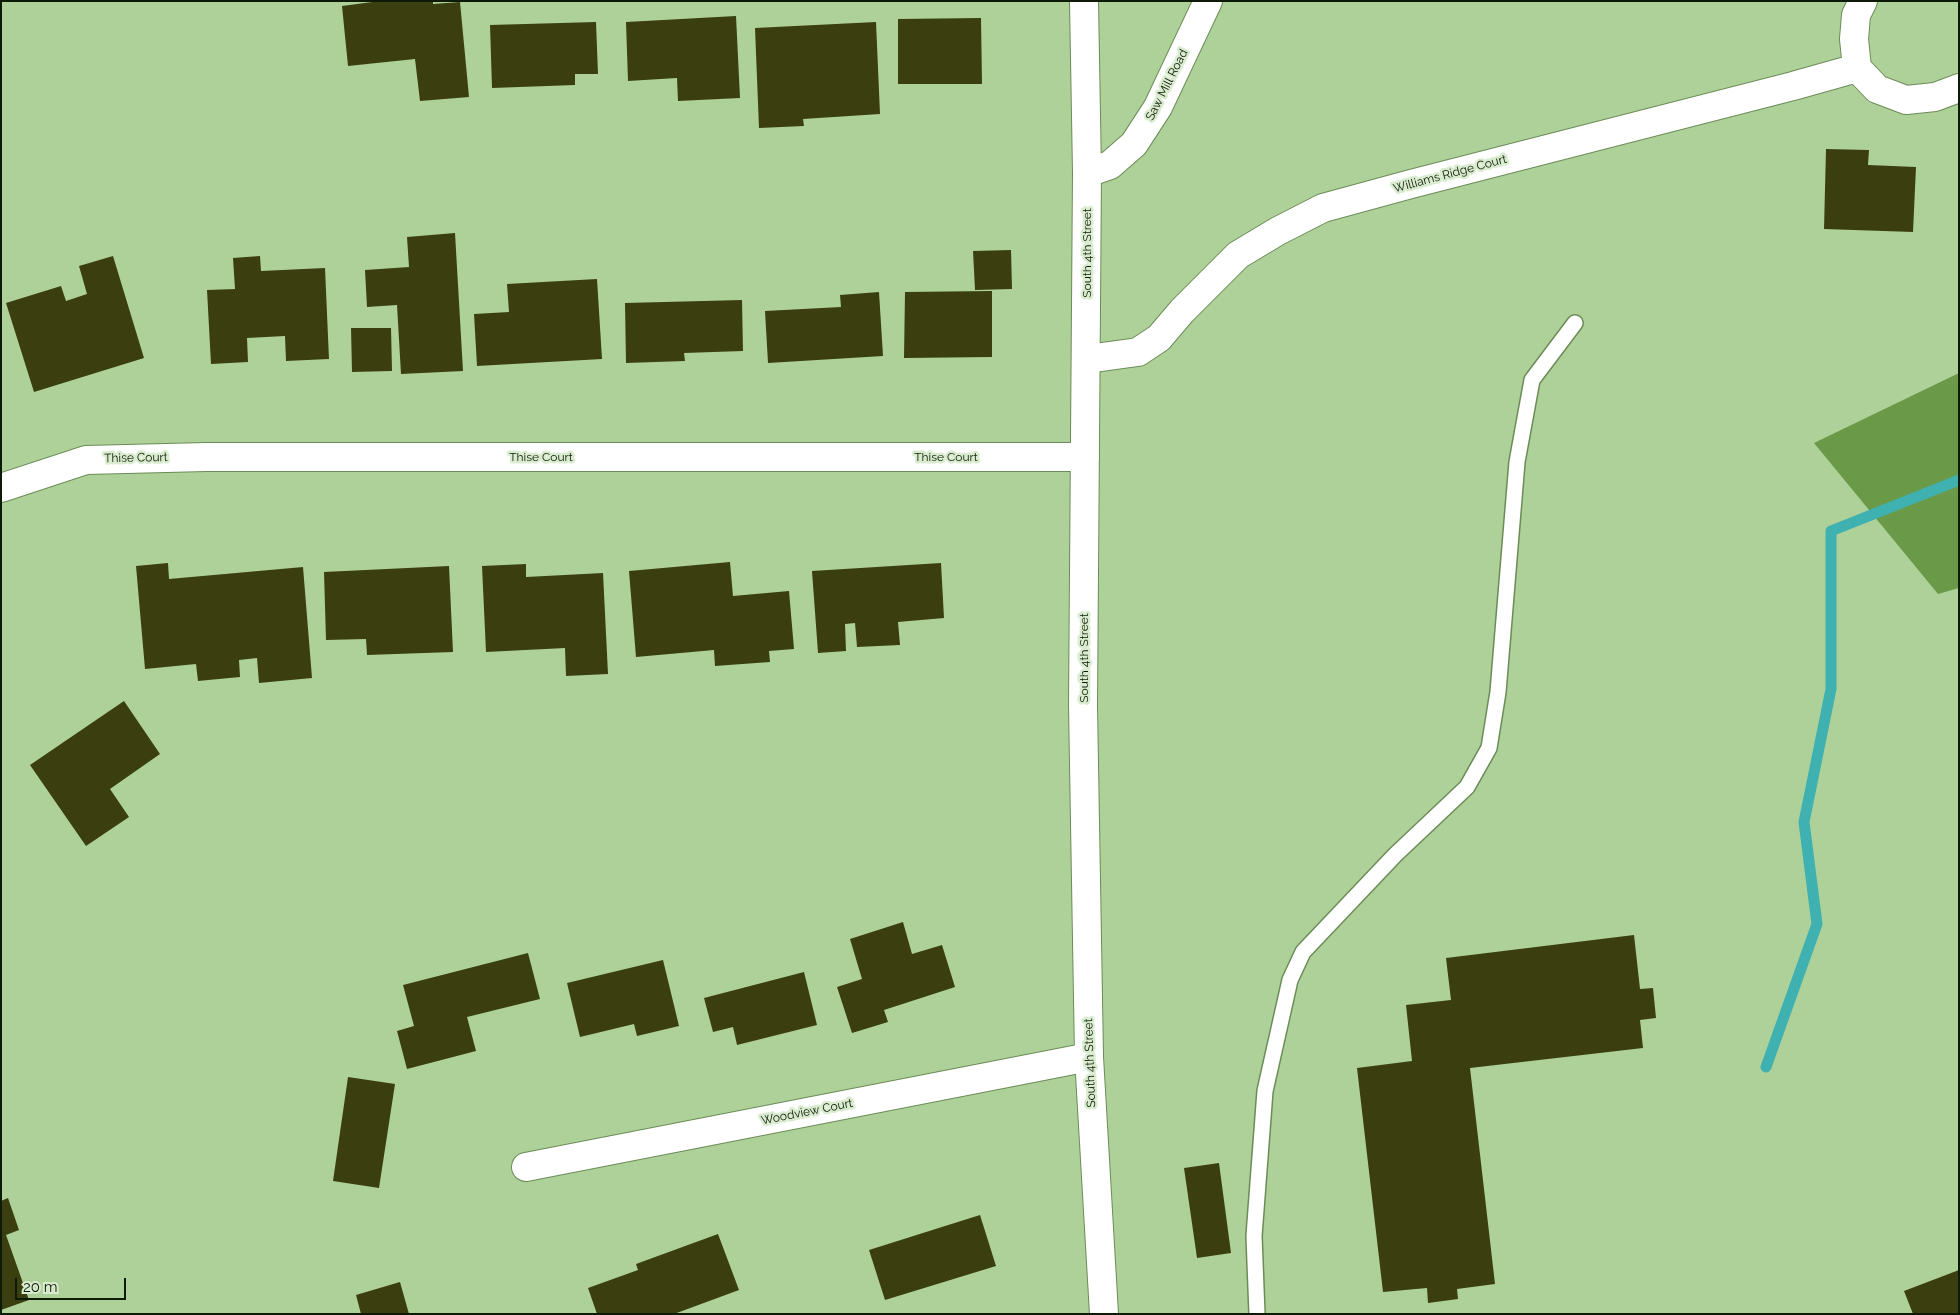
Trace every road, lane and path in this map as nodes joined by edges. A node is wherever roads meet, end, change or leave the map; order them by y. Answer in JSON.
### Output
{"nodes":[{"id":1,"x":1084,"y":1,"type":"edge"},
{"id":2,"x":1208,"y":1,"type":"edge"},
{"id":3,"x":1863,"y":1,"type":"edge"},
{"id":4,"x":1857,"y":68,"type":"junction"},
{"id":5,"x":1959,"y":88,"type":"edge"},
{"id":6,"x":1087,"y":173,"type":"junction"},
{"id":7,"x":1575,"y":323,"type":"dead end"},
{"id":8,"x":1086,"y":359,"type":"junction"},
{"id":9,"x":1085,"y":457,"type":"junction"},
{"id":10,"x":1,"y":488,"type":"edge"},
{"id":11,"x":1089,"y":1057,"type":"junction"},
{"id":12,"x":526,"y":1167,"type":"dead end"},
{"id":13,"x":1104,"y":1314,"type":"edge"},
{"id":14,"x":1257,"y":1314,"type":"edge"}],
"edges":[{"from":1,"to":6,"type":"street","name":"South 4th Street"},
{"from":2,"to":6,"type":"street","name":"Saw Mill Road"},
{"from":3,"to":4,"type":"street"},
{"from":4,"to":5,"type":"street"},
{"from":4,"to":8,"type":"street","name":"Williams Ridge Court"},
{"from":6,"to":8,"type":"street","name":"South 4th Street"},
{"from":7,"to":14,"type":"lane"},
{"from":8,"to":9,"type":"street","name":"South 4th Street"},
{"from":9,"to":10,"type":"street","name":"Thise Court"},
{"from":9,"to":11,"type":"street","name":"South 4th Street"},
{"from":11,"to":12,"type":"street","name":"Woodview Court"},
{"from":11,"to":13,"type":"street","name":"South 4th Street"}]}
